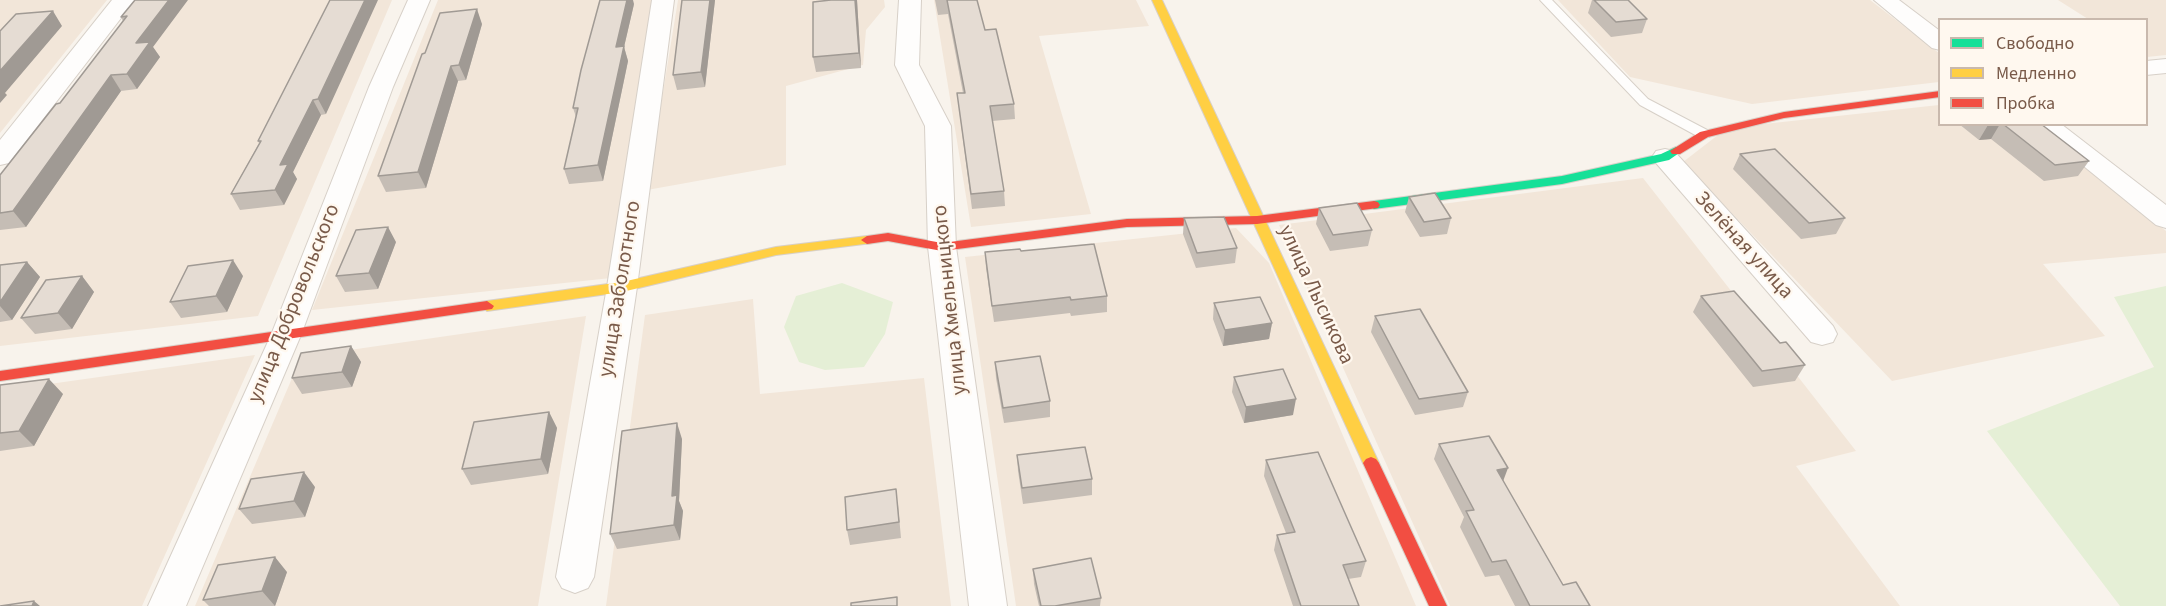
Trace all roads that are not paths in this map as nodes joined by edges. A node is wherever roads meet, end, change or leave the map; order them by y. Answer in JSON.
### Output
{"nodes":[{"id":1,"x":124,"y":0,"type":"edge"},
{"id":2,"x":419,"y":0,"type":"edge"},
{"id":3,"x":663,"y":0,"type":"edge"},
{"id":4,"x":910,"y":0,"type":"edge"},
{"id":5,"x":1157,"y":0,"type":"edge"},
{"id":6,"x":1546,"y":0,"type":"edge"},
{"id":7,"x":1885,"y":0,"type":"edge"},
{"id":8,"x":1938,"y":41,"type":"edge"},
{"id":9,"x":2166,"y":66,"type":"edge"},
{"id":10,"x":2148,"y":68,"type":"edge"},
{"id":11,"x":1938,"y":94,"type":"edge"},
{"id":12,"x":2047,"y":126,"type":"edge"},
{"id":13,"x":1704,"y":134,"type":"junction"},
{"id":14,"x":0,"y":157,"type":"edge"},
{"id":15,"x":1665,"y":157,"type":"junction"},
{"id":16,"x":2166,"y":219,"type":"edge"},
{"id":17,"x":1257,"y":220,"type":"junction"},
{"id":18,"x":942,"y":247,"type":"junction"},
{"id":19,"x":622,"y":287,"type":"junction"},
{"id":20,"x":1822,"y":334,"type":"dead end"},
{"id":21,"x":286,"y":335,"type":"junction"},
{"id":22,"x":0,"y":376,"type":"edge"},
{"id":23,"x":575,"y":577,"type":"dead end"},
{"id":24,"x":167,"y":606,"type":"edge"},
{"id":25,"x":988,"y":606,"type":"edge"},
{"id":26,"x":1438,"y":606,"type":"edge"}],
"edges":[{"from":1,"to":14,"type":"street"},
{"from":2,"to":21,"type":"street","name":"улица Добровольского"},
{"from":3,"to":19,"type":"street","name":"улица Заболотного"},
{"from":4,"to":18,"type":"street","name":"улица Хмельницкого"},
{"from":5,"to":17,"type":"street","name":"улица Лысикова"},
{"from":6,"to":13,"type":"lane"},
{"from":7,"to":8,"type":"street"},
{"from":9,"to":10,"type":"street"},
{"from":11,"to":13,"type":"street"},
{"from":12,"to":16,"type":"street"},
{"from":13,"to":15,"type":"street"},
{"from":15,"to":17,"type":"street"},
{"from":15,"to":20,"type":"street","name":"Зелёная улица"},
{"from":17,"to":18,"type":"street"},
{"from":17,"to":26,"type":"street","name":"улица Лысикова"},
{"from":18,"to":19,"type":"street"},
{"from":18,"to":25,"type":"street","name":"улица Хмельницкого"},
{"from":19,"to":21,"type":"street"},
{"from":19,"to":23,"type":"street","name":"улица Заболотного"},
{"from":21,"to":22,"type":"street"},
{"from":21,"to":24,"type":"street","name":"улица Добровольского"}]}
